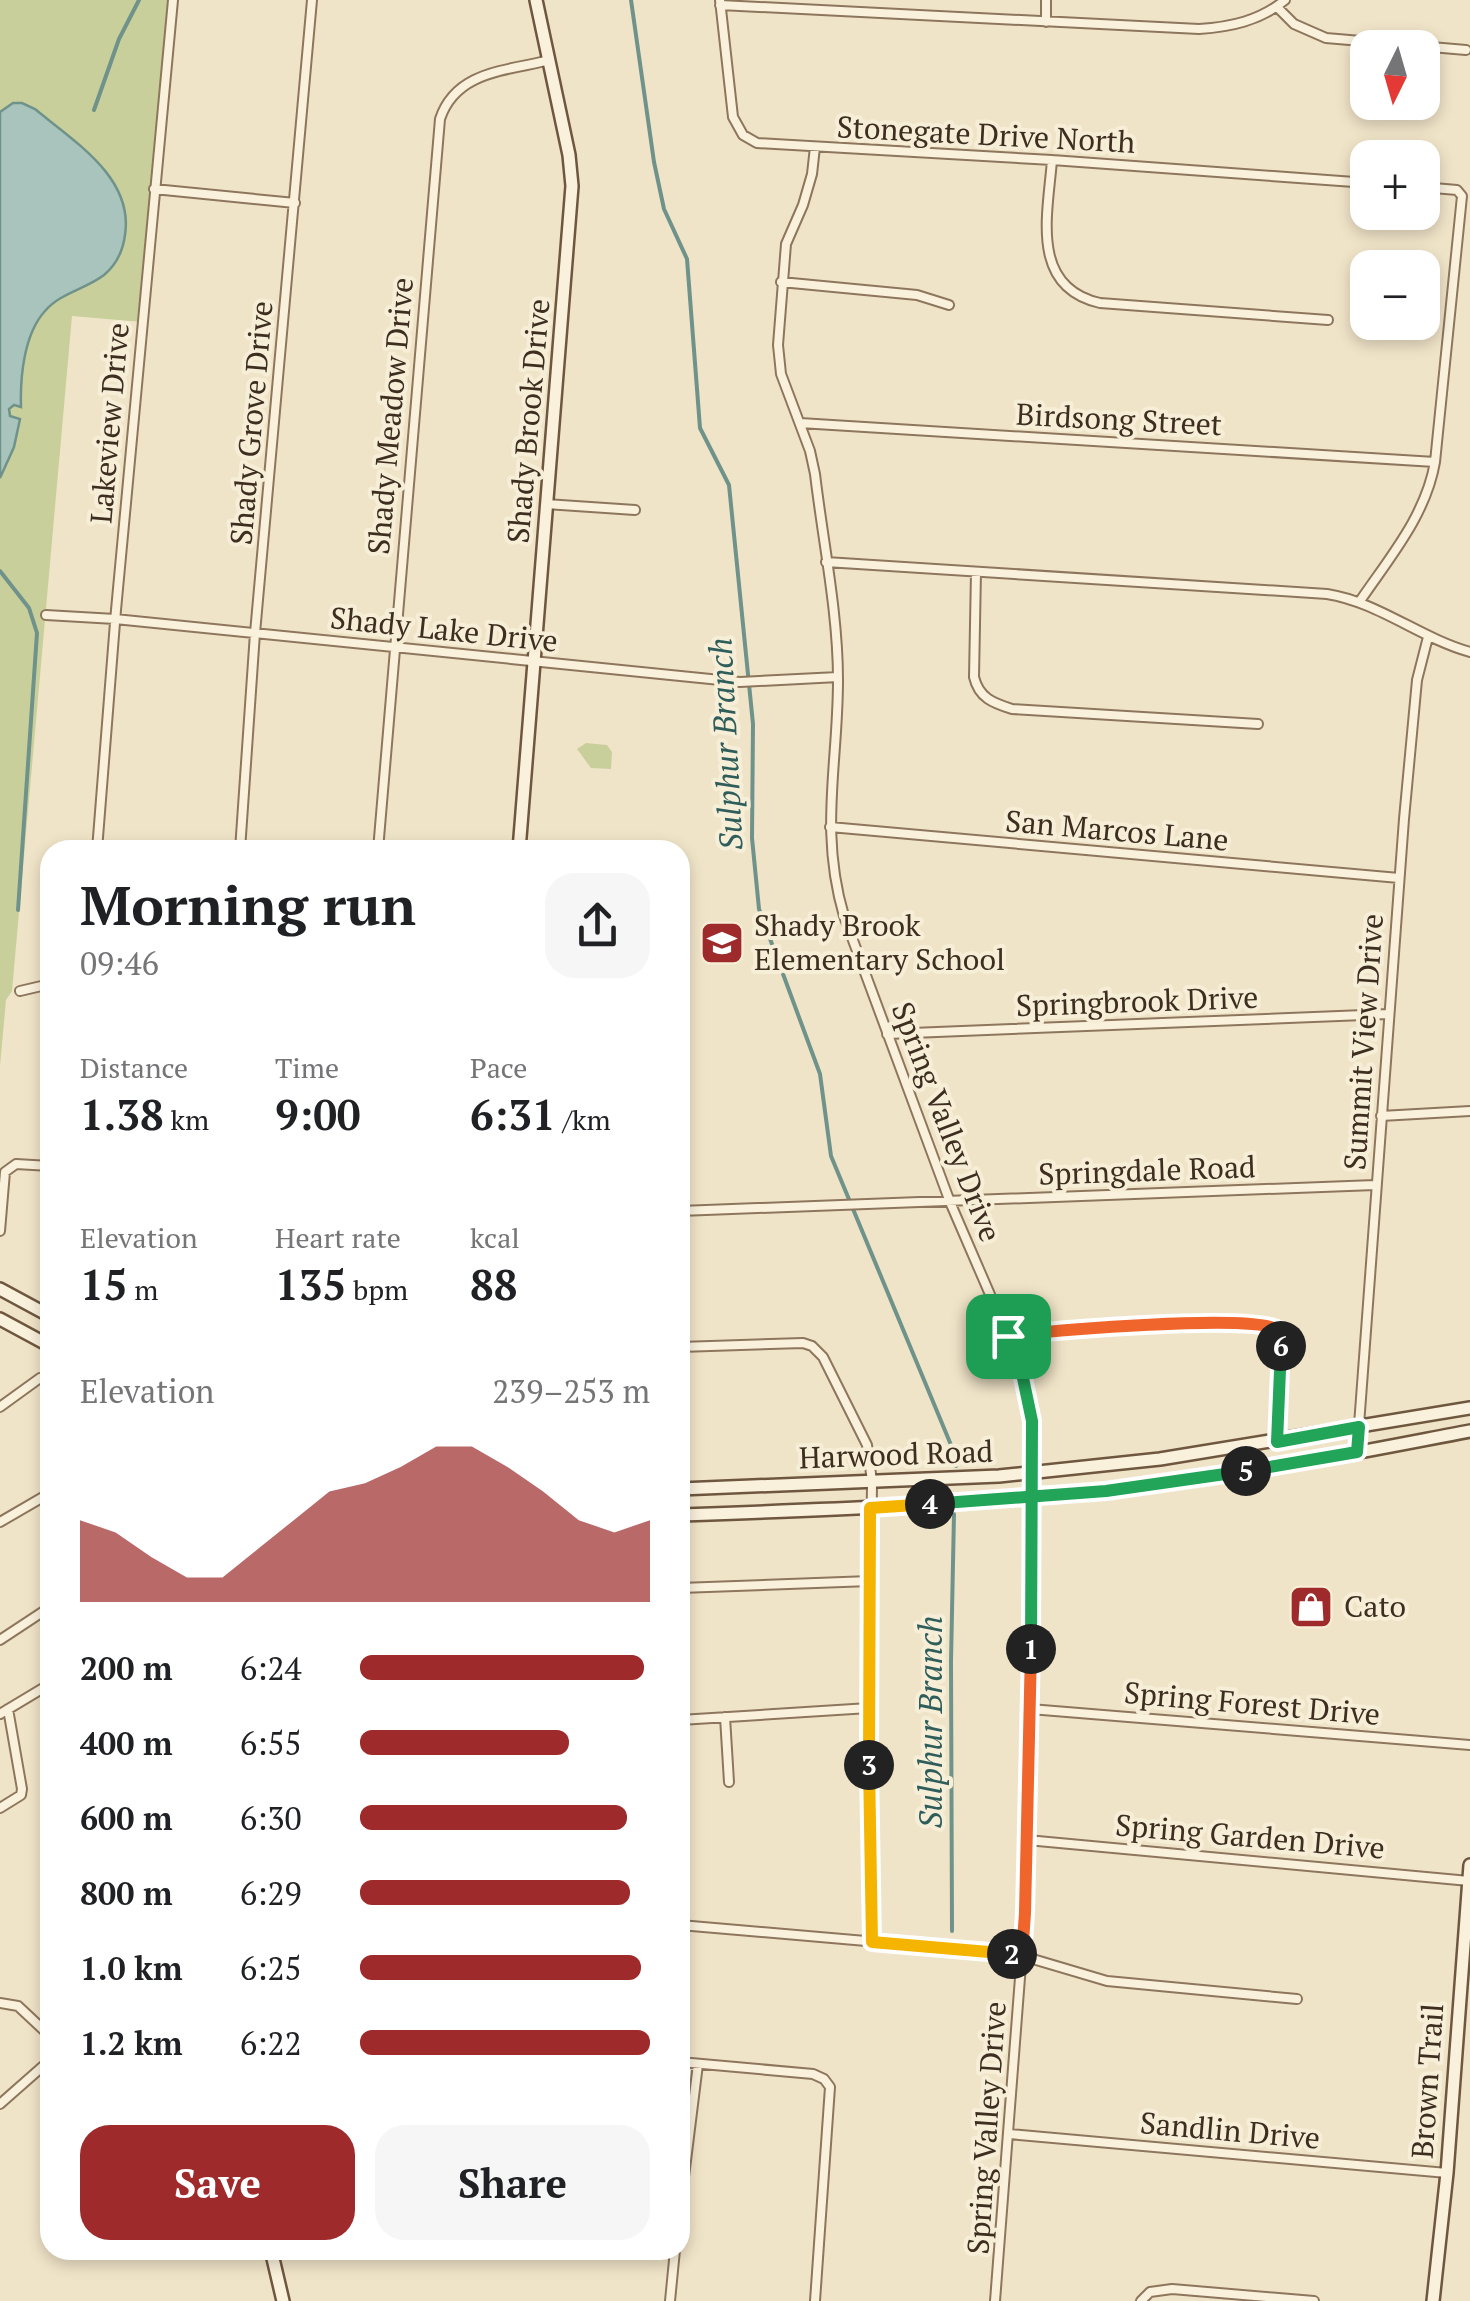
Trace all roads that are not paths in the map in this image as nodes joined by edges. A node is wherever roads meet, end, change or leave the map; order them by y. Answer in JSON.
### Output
{"nodes":[{"id":1,"x":173,"y":0,"type":"edge"},
{"id":2,"x":312,"y":0,"type":"edge"},
{"id":3,"x":536,"y":0,"type":"edge"},
{"id":4,"x":892,"y":0,"type":"edge"},
{"id":5,"x":1046,"y":0,"type":"edge"},
{"id":6,"x":720,"y":2,"type":"edge"},
{"id":7,"x":1281,"y":3,"type":"edge"},
{"id":8,"x":892,"y":14,"type":"junction"},
{"id":9,"x":1046,"y":22,"type":"junction"},
{"id":10,"x":1466,"y":50,"type":"dead end"},
{"id":11,"x":550,"y":60,"type":"junction"},
{"id":12,"x":814,"y":147,"type":"junction"},
{"id":13,"x":1052,"y":160,"type":"junction"},
{"id":14,"x":1350,"y":182,"type":"edge"},
{"id":15,"x":154,"y":189,"type":"junction"},
{"id":16,"x":1440,"y":189,"type":"edge"},
{"id":17,"x":295,"y":203,"type":"junction"},
{"id":18,"x":780,"y":282,"type":"junction"},
{"id":19,"x":949,"y":304,"type":"dead end"},
{"id":20,"x":1328,"y":320,"type":"dead end"},
{"id":21,"x":800,"y":424,"type":"junction"},
{"id":22,"x":1435,"y":462,"type":"junction"},
{"id":23,"x":546,"y":504,"type":"junction"},
{"id":24,"x":634,"y":510,"type":"dead end"},
{"id":25,"x":826,"y":562,"type":"junction"},
{"id":26,"x":976,"y":572,"type":"junction"},
{"id":27,"x":1360,"y":602,"type":"junction"},
{"id":28,"x":46,"y":616,"type":"dead end"},
{"id":29,"x":115,"y":619,"type":"junction"},
{"id":30,"x":254,"y":633,"type":"junction"},
{"id":31,"x":1428,"y":638,"type":"junction"},
{"id":32,"x":393,"y":646,"type":"junction"},
{"id":33,"x":1470,"y":652,"type":"edge"},
{"id":34,"x":532,"y":663,"type":"junction"},
{"id":35,"x":838,"y":677,"type":"junction"},
{"id":36,"x":1258,"y":724,"type":"dead end"},
{"id":37,"x":830,"y":827,"type":"junction"},
{"id":38,"x":98,"y":840,"type":"edge"},
{"id":39,"x":241,"y":840,"type":"edge"},
{"id":40,"x":379,"y":840,"type":"edge"},
{"id":41,"x":520,"y":840,"type":"edge"},
{"id":42,"x":1399,"y":878,"type":"junction"},
{"id":43,"x":40,"y":986,"type":"edge"},
{"id":44,"x":20,"y":991,"type":"dead end"},
{"id":45,"x":1389,"y":1014,"type":"junction"},
{"id":46,"x":887,"y":1034,"type":"junction"},
{"id":47,"x":1470,"y":1111,"type":"edge"},
{"id":48,"x":1381,"y":1116,"type":"junction"},
{"id":49,"x":40,"y":1165,"type":"edge"},
{"id":50,"x":1375,"y":1185,"type":"junction"},
{"id":51,"x":950,"y":1202,"type":"junction"},
{"id":52,"x":690,"y":1211,"type":"edge"},
{"id":53,"x":0,"y":1231,"type":"edge"},
{"id":54,"x":0,"y":1289,"type":"edge"},
{"id":55,"x":40,"y":1311,"type":"edge"},
{"id":56,"x":0,"y":1319,"type":"edge"},
{"id":57,"x":1008,"y":1336,"type":"junction"},
{"id":58,"x":40,"y":1341,"type":"edge"},
{"id":59,"x":690,"y":1347,"type":"edge"},
{"id":60,"x":40,"y":1378,"type":"dead end"},
{"id":61,"x":0,"y":1406,"type":"edge"},
{"id":62,"x":1470,"y":1408,"type":"edge"},
{"id":63,"x":1359,"y":1427,"type":"junction"},
{"id":64,"x":1470,"y":1432,"type":"edge"},
{"id":65,"x":1277,"y":1442,"type":"junction"},
{"id":66,"x":1357,"y":1452,"type":"junction"},
{"id":67,"x":1033,"y":1472,"type":"junction"},
{"id":68,"x":872,"y":1481,"type":"junction"},
{"id":69,"x":690,"y":1489,"type":"edge"},
{"id":70,"x":1033,"y":1496,"type":"junction"},
{"id":71,"x":40,"y":1499,"type":"edge"},
{"id":72,"x":870,"y":1508,"type":"junction"},
{"id":73,"x":690,"y":1515,"type":"edge"},
{"id":74,"x":0,"y":1522,"type":"edge"},
{"id":75,"x":870,"y":1581,"type":"junction"},
{"id":76,"x":690,"y":1588,"type":"edge"},
{"id":77,"x":40,"y":1614,"type":"edge"},
{"id":78,"x":0,"y":1640,"type":"edge"},
{"id":79,"x":40,"y":1690,"type":"edge"},
{"id":80,"x":869,"y":1708,"type":"junction"},
{"id":81,"x":1030,"y":1709,"type":"junction"},
{"id":82,"x":4,"y":1712,"type":"edge"},
{"id":83,"x":725,"y":1717,"type":"junction"},
{"id":84,"x":690,"y":1719,"type":"edge"},
{"id":85,"x":1470,"y":1745,"type":"edge"},
{"id":86,"x":729,"y":1782,"type":"dead end"},
{"id":87,"x":0,"y":1808,"type":"edge"},
{"id":88,"x":1027,"y":1840,"type":"junction"},
{"id":89,"x":1470,"y":1864,"type":"edge"},
{"id":90,"x":1468,"y":1880,"type":"edge"},
{"id":91,"x":690,"y":1926,"type":"edge"},
{"id":92,"x":872,"y":1942,"type":"junction"},
{"id":93,"x":1022,"y":1956,"type":"junction"},
{"id":94,"x":1298,"y":1998,"type":"dead end"},
{"id":95,"x":0,"y":2003,"type":"edge"},
{"id":96,"x":40,"y":2027,"type":"edge"},
{"id":97,"x":690,"y":2063,"type":"edge"},
{"id":98,"x":698,"y":2064,"type":"junction"},
{"id":99,"x":40,"y":2069,"type":"edge"},
{"id":100,"x":0,"y":2104,"type":"edge"},
{"id":101,"x":690,"y":2128,"type":"edge"},
{"id":102,"x":1009,"y":2134,"type":"junction"},
{"id":103,"x":1447,"y":2173,"type":"junction"},
{"id":104,"x":273,"y":2260,"type":"edge"},
{"id":105,"x":674,"y":2260,"type":"edge"},
{"id":106,"x":1142,"y":2300,"type":"edge"},
{"id":107,"x":283,"y":2301,"type":"edge"},
{"id":108,"x":670,"y":2301,"type":"edge"},
{"id":109,"x":815,"y":2301,"type":"edge"},
{"id":110,"x":996,"y":2301,"type":"edge"},
{"id":111,"x":1314,"y":2301,"type":"edge"},
{"id":112,"x":1433,"y":2301,"type":"edge"}],
"edges":[{"from":1,"to":15,"type":"street","name":"Lakeview Drive"},
{"from":2,"to":17,"type":"street","name":"Shady Grove Drive"},
{"from":3,"to":11,"type":"main road","name":"Shady Brook Drive"},
{"from":4,"to":8,"type":"street"},
{"from":5,"to":9,"type":"street"},
{"from":6,"to":8,"type":"street"},
{"from":6,"to":12,"type":"street","name":"Stonegate Drive North"},
{"from":7,"to":9,"type":"street"},
{"from":7,"to":10,"type":"street"},
{"from":8,"to":9,"type":"street"},
{"from":11,"to":23,"type":"main road","name":"Shady Brook Drive"},
{"from":11,"to":32,"type":"street","name":"Shady Meadow Drive"},
{"from":12,"to":13,"type":"street","name":"Stonegate Drive North"},
{"from":12,"to":18,"type":"street","name":"Spring Valley Drive"},
{"from":13,"to":14,"type":"street","name":"Stonegate Drive North"},
{"from":13,"to":20,"type":"street"},
{"from":15,"to":17,"type":"street"},
{"from":15,"to":29,"type":"street","name":"Lakeview Drive"},
{"from":16,"to":22,"type":"street"},
{"from":17,"to":30,"type":"street","name":"Shady Grove Drive"},
{"from":18,"to":19,"type":"street"},
{"from":18,"to":21,"type":"street","name":"Spring Valley Drive"},
{"from":21,"to":22,"type":"street","name":"Birdsong Street"},
{"from":21,"to":25,"type":"street","name":"Spring Valley Drive"},
{"from":22,"to":27,"type":"street"},
{"from":23,"to":24,"type":"street"},
{"from":23,"to":34,"type":"main road","name":"Shady Brook Drive"},
{"from":25,"to":26,"type":"street"},
{"from":25,"to":35,"type":"street","name":"Spring Valley Drive"},
{"from":26,"to":27,"type":"street"},
{"from":26,"to":36,"type":"street"},
{"from":27,"to":31,"type":"street"},
{"from":28,"to":29,"type":"street","name":"Shady Lake Drive"},
{"from":29,"to":30,"type":"street","name":"Shady Lake Drive"},
{"from":29,"to":38,"type":"street","name":"Lakeview Drive"},
{"from":30,"to":32,"type":"street","name":"Shady Lake Drive"},
{"from":30,"to":39,"type":"street","name":"Shady Grove Drive"},
{"from":31,"to":33,"type":"street"},
{"from":31,"to":42,"type":"street","name":"Summit View Drive"},
{"from":32,"to":34,"type":"street","name":"Shady Lake Drive"},
{"from":32,"to":40,"type":"street","name":"Shady Meadow Drive"},
{"from":34,"to":35,"type":"street","name":"Shady Lake Drive"},
{"from":34,"to":41,"type":"main road","name":"Shady Brook Drive"},
{"from":35,"to":37,"type":"street","name":"Spring Valley Drive"},
{"from":37,"to":42,"type":"street","name":"San Marcos Lane"},
{"from":37,"to":46,"type":"street","name":"Spring Valley Drive"},
{"from":42,"to":45,"type":"street","name":"Summit View Drive"},
{"from":43,"to":44,"type":"street"},
{"from":45,"to":46,"type":"street","name":"Springbrook Drive"},
{"from":45,"to":48,"type":"street","name":"Summit View Drive"},
{"from":46,"to":51,"type":"street","name":"Spring Valley Drive"},
{"from":47,"to":48,"type":"street"},
{"from":48,"to":50,"type":"street","name":"Summit View Drive"},
{"from":49,"to":53,"type":"street"},
{"from":50,"to":51,"type":"street","name":"Springdale Road"},
{"from":50,"to":63,"type":"street","name":"Summit View Drive"},
{"from":51,"to":52,"type":"street","name":"Springdale Road"},
{"from":51,"to":57,"type":"street","name":"Spring Valley Drive"},
{"from":54,"to":55,"type":"main road"},
{"from":56,"to":58,"type":"main road"},
{"from":57,"to":65,"type":"street"},
{"from":57,"to":67,"type":"street","name":"Spring Valley Drive"},
{"from":59,"to":68,"type":"street"},
{"from":60,"to":61,"type":"street"},
{"from":62,"to":63,"type":"main road","name":"Harwood Road"},
{"from":63,"to":65,"type":"main road","name":"Harwood Road"},
{"from":63,"to":66,"type":"street","name":"Summit View Drive"},
{"from":64,"to":66,"type":"main road","name":"Harwood Road"},
{"from":65,"to":67,"type":"main road","name":"Harwood Road"},
{"from":66,"to":70,"type":"main road","name":"Harwood Road"},
{"from":67,"to":68,"type":"main road","name":"Harwood Road"},
{"from":67,"to":70,"type":"street","name":"Spring Valley Drive"},
{"from":68,"to":69,"type":"main road","name":"Harwood Road"},
{"from":68,"to":72,"type":"street"},
{"from":70,"to":72,"type":"main road","name":"Harwood Road"},
{"from":70,"to":81,"type":"street","name":"Spring Valley Drive"},
{"from":71,"to":74,"type":"street"},
{"from":72,"to":73,"type":"main road","name":"Harwood Road"},
{"from":72,"to":75,"type":"street"},
{"from":75,"to":76,"type":"street"},
{"from":75,"to":80,"type":"street"},
{"from":77,"to":78,"type":"street"},
{"from":79,"to":82,"type":"street"},
{"from":80,"to":83,"type":"street"},
{"from":80,"to":92,"type":"street"},
{"from":81,"to":85,"type":"street","name":"Spring Forest Drive"},
{"from":81,"to":88,"type":"street","name":"Spring Valley Drive"},
{"from":82,"to":87,"type":"street"},
{"from":83,"to":84,"type":"street"},
{"from":83,"to":86,"type":"street"},
{"from":88,"to":90,"type":"street","name":"Spring Garden Drive"},
{"from":88,"to":93,"type":"street","name":"Spring Valley Drive"},
{"from":89,"to":90,"type":"main road","name":"Brown Trail"},
{"from":90,"to":103,"type":"main road","name":"Brown Trail"},
{"from":91,"to":92,"type":"street"},
{"from":92,"to":93,"type":"street"},
{"from":93,"to":94,"type":"street"},
{"from":93,"to":102,"type":"street","name":"Spring Valley Drive"},
{"from":95,"to":96,"type":"street"},
{"from":97,"to":98,"type":"street"},
{"from":98,"to":101,"type":"street"},
{"from":98,"to":109,"type":"street"},
{"from":99,"to":100,"type":"street"},
{"from":102,"to":103,"type":"street","name":"Sandlin Drive"},
{"from":102,"to":110,"type":"street","name":"Spring Valley Drive"},
{"from":103,"to":112,"type":"main road","name":"Brown Trail"},
{"from":104,"to":107,"type":"main road"},
{"from":105,"to":108,"type":"street"},
{"from":106,"to":111,"type":"street"}]}
